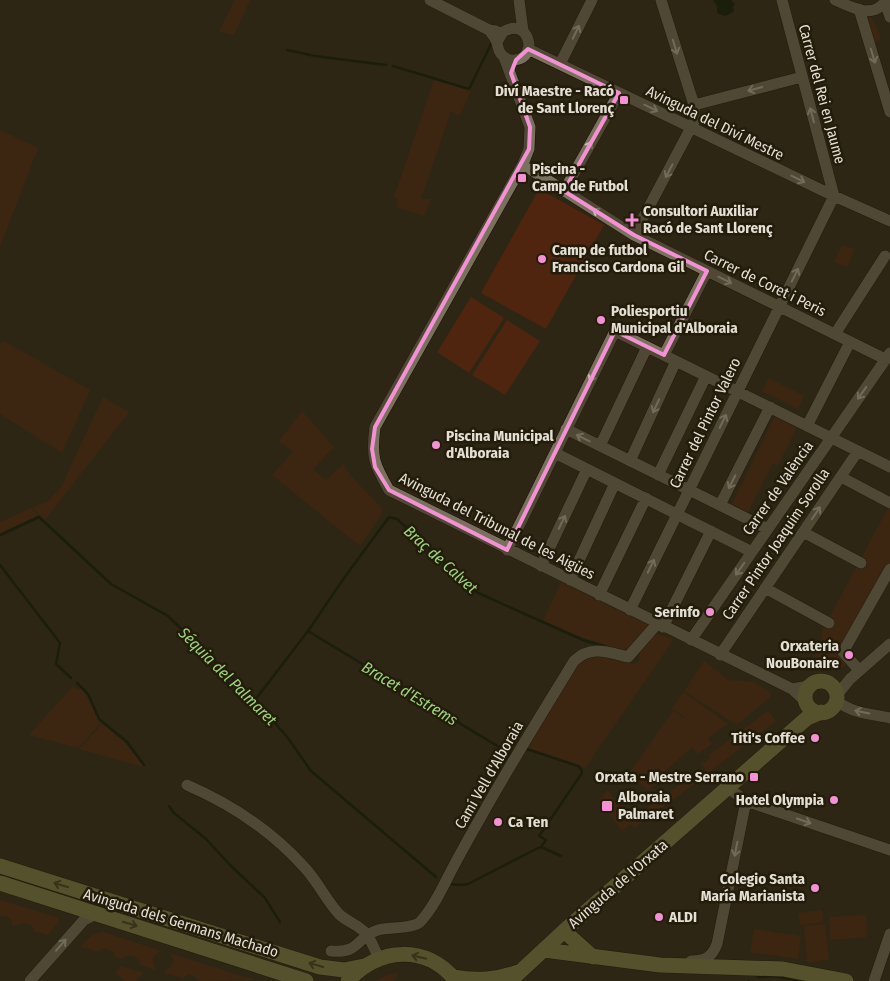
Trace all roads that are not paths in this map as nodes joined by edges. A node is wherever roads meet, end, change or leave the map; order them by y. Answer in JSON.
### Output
{"nodes":[{"id":1,"x":430,"y":0,"type":"edge"},
{"id":2,"x":519,"y":0,"type":"edge"},
{"id":3,"x":592,"y":0,"type":"edge"},
{"id":4,"x":661,"y":0,"type":"edge"},
{"id":5,"x":782,"y":0,"type":"edge"},
{"id":6,"x":835,"y":0,"type":"edge"},
{"id":7,"x":886,"y":1,"type":"edge"},
{"id":8,"x":859,"y":10,"type":"junction"},
{"id":9,"x":890,"y":17,"type":"edge"},
{"id":10,"x":522,"y":31,"type":"junction"},
{"id":11,"x":500,"y":37,"type":"junction"},
{"id":12,"x":528,"y":49,"type":"junction"},
{"id":13,"x":510,"y":59,"type":"junction"},
{"id":14,"x":560,"y":64,"type":"junction"},
{"id":15,"x":802,"y":76,"type":"junction"},
{"id":16,"x":620,"y":93,"type":"junction"},
{"id":17,"x":694,"y":105,"type":"junction"},
{"id":18,"x":890,"y":112,"type":"edge"},
{"id":19,"x":692,"y":128,"type":"junction"},
{"id":20,"x":530,"y":169,"type":"dead end"},
{"id":21,"x":564,"y":191,"type":"junction"},
{"id":22,"x":834,"y":196,"type":"junction"},
{"id":23,"x":890,"y":221,"type":"edge"},
{"id":24,"x":634,"y":235,"type":"junction"},
{"id":25,"x":885,"y":256,"type":"dead end"},
{"id":26,"x":707,"y":271,"type":"junction"},
{"id":27,"x":779,"y":307,"type":"junction"},
{"id":28,"x":835,"y":334,"type":"junction"},
{"id":29,"x":850,"y":342,"type":"junction"},
{"id":30,"x":647,"y":347,"type":"junction"},
{"id":31,"x":664,"y":356,"type":"junction"},
{"id":32,"x":888,"y":356,"type":"edge"},
{"id":33,"x":676,"y":361,"type":"junction"},
{"id":34,"x":706,"y":376,"type":"junction"},
{"id":35,"x":738,"y":392,"type":"junction"},
{"id":36,"x":770,"y":407,"type":"junction"},
{"id":37,"x":807,"y":426,"type":"junction"},
{"id":38,"x":566,"y":429,"type":"junction"},
{"id":39,"x":831,"y":437,"type":"junction"},
{"id":40,"x":600,"y":446,"type":"junction"},
{"id":41,"x":858,"y":451,"type":"junction"},
{"id":42,"x":555,"y":453,"type":"junction"},
{"id":43,"x":630,"y":460,"type":"junction"},
{"id":44,"x":890,"y":466,"type":"edge"},
{"id":45,"x":587,"y":469,"type":"junction"},
{"id":46,"x":658,"y":475,"type":"junction"},
{"id":47,"x":841,"y":476,"type":"junction"},
{"id":48,"x":616,"y":483,"type":"junction"},
{"id":49,"x":689,"y":490,"type":"junction"},
{"id":50,"x":646,"y":498,"type":"junction"},
{"id":51,"x":890,"y":503,"type":"edge"},
{"id":52,"x":720,"y":505,"type":"junction"},
{"id":53,"x":677,"y":514,"type":"junction"},
{"id":54,"x":768,"y":529,"type":"junction"},
{"id":55,"x":711,"y":531,"type":"junction"},
{"id":56,"x":803,"y":532,"type":"junction"},
{"id":57,"x":507,"y":550,"type":"junction"},
{"id":58,"x":752,"y":552,"type":"junction"},
{"id":59,"x":861,"y":563,"type":"dead end"},
{"id":60,"x":541,"y":566,"type":"junction"},
{"id":61,"x":890,"y":569,"type":"edge"},
{"id":62,"x":570,"y":580,"type":"junction"},
{"id":63,"x":765,"y":588,"type":"junction"},
{"id":64,"x":599,"y":595,"type":"junction"},
{"id":65,"x":630,"y":610,"type":"junction"},
{"id":66,"x":829,"y":623,"type":"dead end"},
{"id":67,"x":660,"y":625,"type":"junction"},
{"id":68,"x":691,"y":640,"type":"junction"},
{"id":69,"x":890,"y":644,"type":"edge"},
{"id":70,"x":720,"y":655,"type":"junction"},
{"id":71,"x":859,"y":670,"type":"junction"},
{"id":72,"x":809,"y":686,"type":"junction"},
{"id":73,"x":792,"y":690,"type":"junction"},
{"id":74,"x":835,"y":694,"type":"junction"},
{"id":75,"x":811,"y":710,"type":"junction"},
{"id":76,"x":890,"y":718,"type":"edge"},
{"id":77,"x":188,"y":785,"type":"dead end"},
{"id":78,"x":728,"y":788,"type":"junction"},
{"id":79,"x":746,"y":801,"type":"junction"},
{"id":80,"x":890,"y":850,"type":"edge"},
{"id":81,"x":0,"y":866,"type":"edge"},
{"id":82,"x":0,"y":883,"type":"edge"},
{"id":83,"x":96,"y":914,"type":"junction"},
{"id":84,"x":564,"y":931,"type":"junction"},
{"id":85,"x":890,"y":934,"type":"edge"},
{"id":86,"x":368,"y":936,"type":"junction"},
{"id":87,"x":544,"y":950,"type":"junction"},
{"id":88,"x":331,"y":951,"type":"dead end"},
{"id":89,"x":593,"y":957,"type":"junction"},
{"id":90,"x":379,"y":958,"type":"junction"},
{"id":91,"x":660,"y":965,"type":"junction"},
{"id":92,"x":364,"y":966,"type":"junction"},
{"id":93,"x":514,"y":976,"type":"edge"},
{"id":94,"x":455,"y":979,"type":"edge"},
{"id":95,"x":30,"y":981,"type":"edge"},
{"id":96,"x":306,"y":981,"type":"edge"},
{"id":97,"x":348,"y":981,"type":"edge"},
{"id":98,"x":846,"y":981,"type":"edge"},
{"id":99,"x":874,"y":981,"type":"edge"}],
"edges":[{"from":1,"to":11,"type":"street"},
{"from":2,"to":10,"type":"street"},
{"from":14,"to":3,"type":"street","one_way":true},
{"from":4,"to":17,"type":"street","one_way":true},
{"from":5,"to":15,"type":"street","name":"Carrer del Rei en Jaume"},
{"from":6,"to":8,"type":"street"},
{"from":7,"to":8,"type":"street"},
{"from":7,"to":9,"type":"street"},
{"from":8,"to":18,"type":"street","one_way":true},
{"from":10,"to":11,"type":"street"},
{"from":10,"to":12,"type":"street"},
{"from":11,"to":13,"type":"street"},
{"from":12,"to":13,"type":"street"},
{"from":12,"to":14,"type":"street","name":"Avinguda del Diví Mestre"},
{"from":13,"to":57,"type":"street","name":"Avinguda del Tribunal de les Aigües"},
{"from":14,"to":16,"type":"street","name":"Avinguda del Diví Mestre"},
{"from":15,"to":17,"type":"street","one_way":true},
{"from":22,"to":15,"type":"street","name":"Carrer del Rei en Jaume","one_way":true},
{"from":16,"to":19,"type":"street","name":"Avinguda del Diví Mestre","one_way":true},
{"from":21,"to":16,"type":"street","one_way":true},
{"from":17,"to":19,"type":"street"},
{"from":19,"to":22,"type":"street","name":"Avinguda del Diví Mestre","one_way":true},
{"from":19,"to":24,"type":"street","one_way":true},
{"from":20,"to":21,"type":"street","name":"Carrer de Coret i Peris"},
{"from":24,"to":21,"type":"street","name":"Carrer de Coret i Peris","one_way":true},
{"from":22,"to":23,"type":"street","name":"Avinguda del Diví Mestre"},
{"from":27,"to":22,"type":"street","name":"Carrer del Pintor Valero","one_way":true},
{"from":24,"to":26,"type":"street","name":"Carrer de Coret i Peris"},
{"from":25,"to":28,"type":"street"},
{"from":26,"to":27,"type":"street","name":"Carrer de Coret i Peris","one_way":true},
{"from":26,"to":31,"type":"street"},
{"from":27,"to":28,"type":"street","name":"Carrer de Coret i Peris"},
{"from":27,"to":35,"type":"street","name":"Carrer del Pintor Valero"},
{"from":28,"to":29,"type":"street","name":"Carrer de Coret i Peris"},
{"from":29,"to":32,"type":"street","name":"Carrer de Coret i Peris"},
{"from":29,"to":37,"type":"street"},
{"from":30,"to":31,"type":"street"},
{"from":30,"to":38,"type":"street","one_way":true},
{"from":30,"to":40,"type":"street"},
{"from":31,"to":33,"type":"street"},
{"from":32,"to":39,"type":"street","name":"Carrer de València","one_way":true},
{"from":33,"to":34,"type":"street"},
{"from":33,"to":43,"type":"street","one_way":true},
{"from":34,"to":35,"type":"street"},
{"from":34,"to":46,"type":"street"},
{"from":35,"to":36,"type":"street"},
{"from":49,"to":35,"type":"street","name":"Carrer del Pintor Valero","one_way":true},
{"from":36,"to":37,"type":"street"},
{"from":36,"to":52,"type":"street","one_way":true},
{"from":37,"to":39,"type":"street"},
{"from":40,"to":38,"type":"street","one_way":true},
{"from":38,"to":42,"type":"street"},
{"from":39,"to":41,"type":"street"},
{"from":39,"to":54,"type":"street","name":"Carrer de València"},
{"from":40,"to":43,"type":"street"},
{"from":41,"to":44,"type":"street"},
{"from":41,"to":47,"type":"street","name":"Carrer Pintor Joaquim Sorolla"},
{"from":42,"to":45,"type":"street"},
{"from":42,"to":57,"type":"street"},
{"from":43,"to":46,"type":"street"},
{"from":45,"to":48,"type":"street"},
{"from":60,"to":45,"type":"street","one_way":true},
{"from":46,"to":49,"type":"street"},
{"from":47,"to":51,"type":"street"},
{"from":56,"to":47,"type":"street","name":"Carrer Pintor Joaquim Sorolla","one_way":true},
{"from":48,"to":50,"type":"street"},
{"from":48,"to":62,"type":"street"},
{"from":49,"to":52,"type":"street"},
{"from":49,"to":53,"type":"street","name":"Carrer del Pintor Valero"},
{"from":50,"to":53,"type":"street"},
{"from":50,"to":64,"type":"street"},
{"from":52,"to":54,"type":"street"},
{"from":53,"to":55,"type":"street"},
{"from":65,"to":53,"type":"street","name":"Carrer del Pintor Valero","one_way":true},
{"from":54,"to":58,"type":"street","name":"Carrer de València"},
{"from":55,"to":58,"type":"street"},
{"from":55,"to":67,"type":"street"},
{"from":56,"to":59,"type":"street"},
{"from":56,"to":63,"type":"street","name":"Carrer Pintor Joaquim Sorolla"},
{"from":57,"to":60,"type":"street","name":"Avinguda del Tribunal de les Aigües"},
{"from":58,"to":68,"type":"street","name":"Carrer de València","one_way":true},
{"from":60,"to":62,"type":"street","name":"Avinguda del Tribunal de les Aigües"},
{"from":61,"to":71,"type":"street"},
{"from":62,"to":64,"type":"street","name":"Avinguda del Tribunal de les Aigües"},
{"from":63,"to":66,"type":"street"},
{"from":63,"to":70,"type":"street","name":"Carrer Pintor Joaquim Sorolla"},
{"from":64,"to":65,"type":"street","name":"Avinguda del Tribunal de les Aigües"},
{"from":65,"to":67,"type":"street","name":"Avinguda del Tribunal de les Aigües"},
{"from":67,"to":68,"type":"street","name":"Avinguda del Tribunal de les Aigües"},
{"from":67,"to":86,"type":"street","name":"Camí Vell d'Alboraia"},
{"from":68,"to":70,"type":"street","name":"Avinguda del Tribunal de les Aigües"},
{"from":69,"to":71,"type":"street"},
{"from":70,"to":73,"type":"street","name":"Avinguda del Tribunal de les Aigües"},
{"from":71,"to":74,"type":"street"},
{"from":72,"to":73,"type":"street"},
{"from":72,"to":74,"type":"main road"},
{"from":72,"to":75,"type":"main road"},
{"from":73,"to":75,"type":"street","name":"Avinguda del Tribunal de les Aigües"},
{"from":74,"to":75,"type":"main road"},
{"from":76,"to":74,"type":"street","one_way":true},
{"from":75,"to":78,"type":"main road","name":"Avinguda de l'Orxata"},
{"from":77,"to":86,"type":"street"},
{"from":78,"to":79,"type":"street"},
{"from":78,"to":84,"type":"main road","name":"Avinguda de l'Orxata"},
{"from":79,"to":80,"type":"street","one_way":true},
{"from":79,"to":91,"type":"street","one_way":true},
{"from":92,"to":81,"type":"main road","name":"Avinguda dels Germans Machado","one_way":true},
{"from":82,"to":83,"type":"main road"},
{"from":95,"to":83,"type":"street","one_way":true},
{"from":83,"to":96,"type":"main road","one_way":true},
{"from":84,"to":87,"type":"main road","name":"Avinguda de l'Orxata"},
{"from":84,"to":89,"type":"main road"},
{"from":85,"to":99,"type":"street"},
{"from":86,"to":88,"type":"street"},
{"from":86,"to":90,"type":"street"},
{"from":87,"to":89,"type":"main road"},
{"from":87,"to":93,"type":"main road","name":"Avinguda de l'Orxata"},
{"from":89,"to":91,"type":"main road"},
{"from":90,"to":92,"type":"main road"},
{"from":94,"to":90,"type":"main road","one_way":true},
{"from":91,"to":98,"type":"main road"},
{"from":92,"to":97,"type":"main road"},
{"from":93,"to":94,"type":"main road","name":"Avinguda de l'Orxata"}]}
